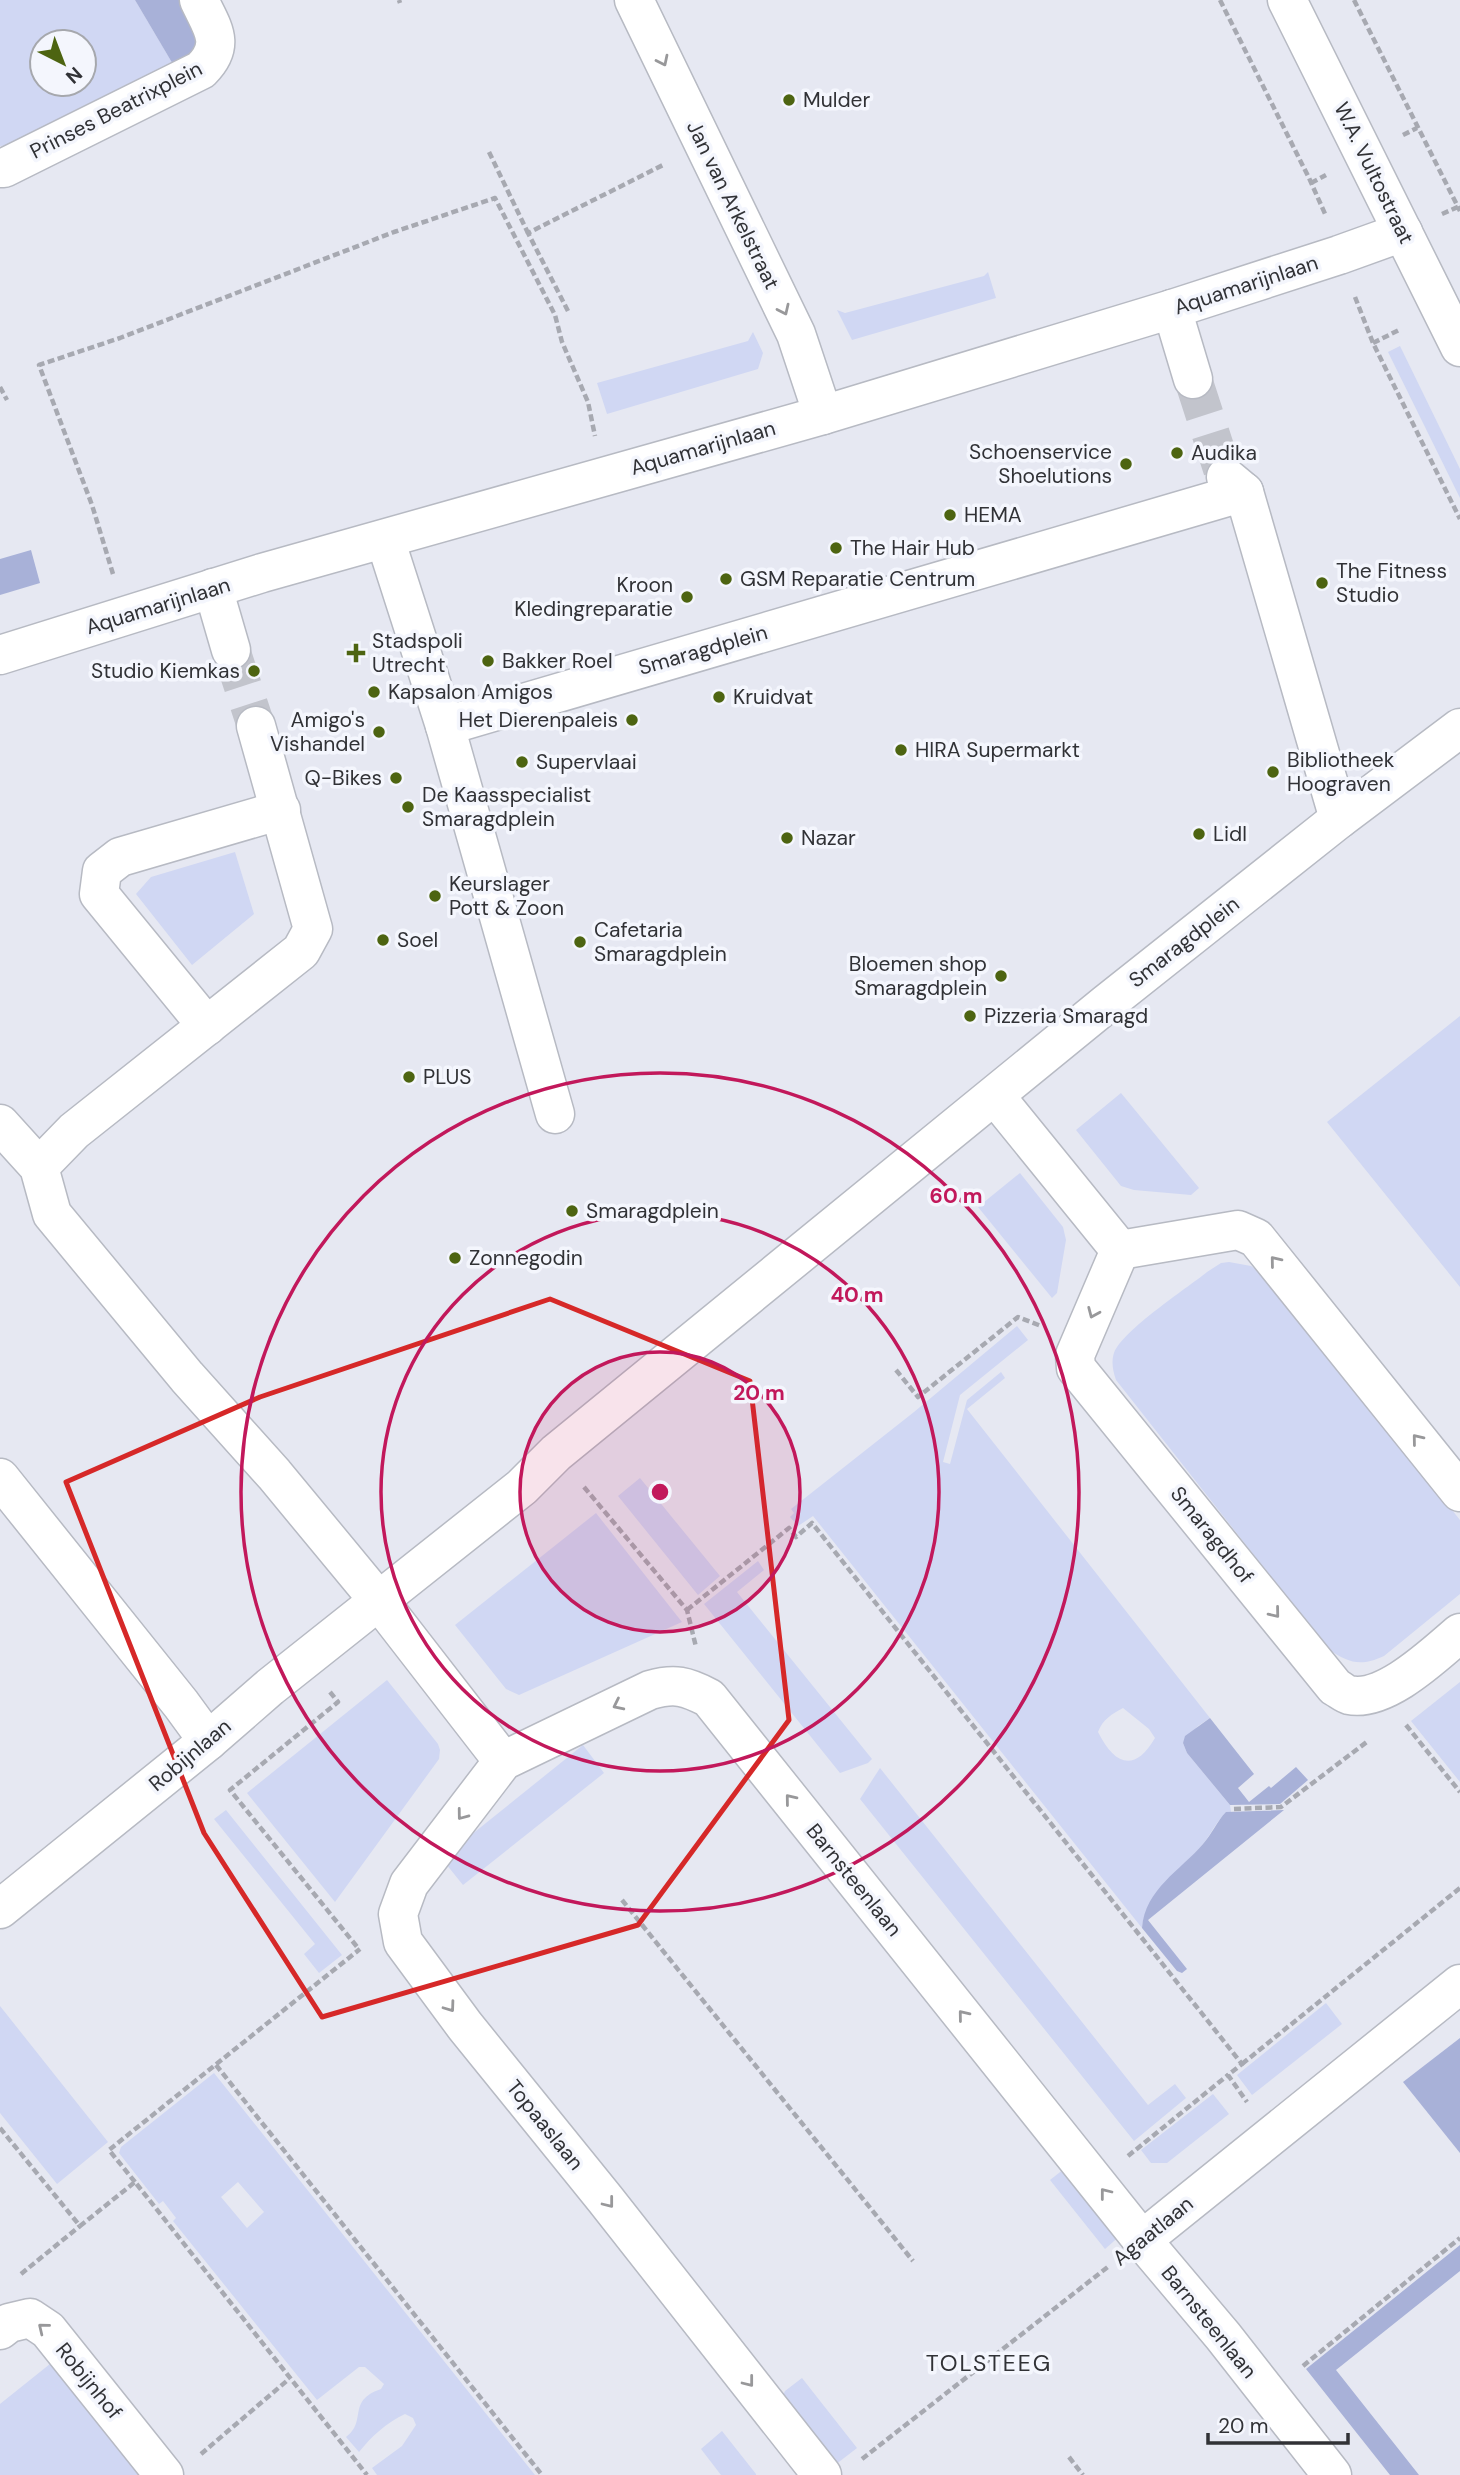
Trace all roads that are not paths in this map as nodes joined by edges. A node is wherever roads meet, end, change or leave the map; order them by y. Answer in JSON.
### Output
{"nodes":[{"id":1,"x":198,"y":0,"type":"edge"},
{"id":2,"x":634,"y":0,"type":"edge"},
{"id":3,"x":1287,"y":0,"type":"edge"},
{"id":4,"x":0,"y":168,"type":"edge"},
{"id":5,"x":1403,"y":232,"type":"junction"},
{"id":6,"x":1172,"y":309,"type":"junction"},
{"id":7,"x":1460,"y":347,"type":"edge"},
{"id":8,"x":1193,"y":379,"type":"tunnel mouth"},
{"id":9,"x":823,"y":415,"type":"junction"},
{"id":10,"x":385,"y":539,"type":"junction"},
{"id":11,"x":213,"y":588,"type":"junction"},
{"id":12,"x":231,"y":650,"type":"tunnel mouth"},
{"id":13,"x":0,"y":655,"type":"edge"},
{"id":14,"x":256,"y":726,"type":"tunnel mouth"},
{"id":15,"x":445,"y":726,"type":"junction"},
{"id":16,"x":1460,"y":728,"type":"edge"},
{"id":17,"x":281,"y":810,"type":"junction"},
{"id":18,"x":1339,"y":819,"type":"junction"},
{"id":19,"x":207,"y":1026,"type":"junction"},
{"id":20,"x":995,"y":1096,"type":"junction"},
{"id":21,"x":555,"y":1114,"type":"dead end"},
{"id":22,"x":14,"y":1149,"type":"edge"},
{"id":23,"x":1120,"y":1251,"type":"junction"},
{"id":24,"x":0,"y":1478,"type":"edge"},
{"id":25,"x":1460,"y":1492,"type":"edge"},
{"id":26,"x":379,"y":1601,"type":"junction"},
{"id":27,"x":1460,"y":1633,"type":"edge"},
{"id":28,"x":208,"y":1741,"type":"junction"},
{"id":29,"x":503,"y":1761,"type":"junction"},
{"id":30,"x":0,"y":1909,"type":"edge"},
{"id":31,"x":1460,"y":1984,"type":"edge"},
{"id":32,"x":1142,"y":2240,"type":"junction"},
{"id":33,"x":15,"y":2324,"type":"edge"},
{"id":34,"x":163,"y":2475,"type":"edge"},
{"id":35,"x":822,"y":2475,"type":"edge"},
{"id":36,"x":1332,"y":2475,"type":"edge"}],
"edges":[{"from":1,"to":4,"type":"street","name":"Prinses Beatrixplein"},
{"from":2,"to":9,"type":"street","name":"Jan van Arkelstraat","one_way":true},
{"from":3,"to":5,"type":"street","name":"W.A. Vultostraat"},
{"from":5,"to":6,"type":"street","name":"Aquamarijnlaan"},
{"from":5,"to":7,"type":"street","name":"W.A. Vultostraat"},
{"from":6,"to":8,"type":"street"},
{"from":6,"to":9,"type":"street","name":"Aquamarijnlaan"},
{"from":9,"to":10,"type":"street","name":"Aquamarijnlaan"},
{"from":10,"to":11,"type":"street","name":"Aquamarijnlaan"},
{"from":10,"to":15,"type":"street"},
{"from":11,"to":12,"type":"street"},
{"from":11,"to":13,"type":"street","name":"Aquamarijnlaan"},
{"from":14,"to":17,"type":"street"},
{"from":15,"to":18,"type":"street","name":"Smaragdplein"},
{"from":15,"to":21,"type":"street"},
{"from":16,"to":18,"type":"street","name":"Smaragdplein"},
{"from":17,"to":19,"type":"street"},
{"from":17,"to":19,"type":"street"},
{"from":18,"to":20,"type":"street","name":"Smaragdplein"},
{"from":19,"to":22,"type":"street"},
{"from":20,"to":23,"type":"street"},
{"from":20,"to":26,"type":"street","name":"Smaragdplein"},
{"from":22,"to":26,"type":"street"},
{"from":25,"to":23,"type":"street","one_way":true},
{"from":23,"to":27,"type":"street","name":"Smaragdhof","one_way":true},
{"from":24,"to":28,"type":"street"},
{"from":26,"to":28,"type":"street","name":"Robijnlaan"},
{"from":26,"to":29,"type":"street"},
{"from":28,"to":30,"type":"street","name":"Robijnlaan"},
{"from":32,"to":29,"type":"street","name":"Barnsteenlaan","one_way":true},
{"from":29,"to":35,"type":"street","name":"Topaaslaan","one_way":true},
{"from":31,"to":32,"type":"street","name":"Agaatlaan"},
{"from":32,"to":36,"type":"street","name":"Barnsteenlaan"},
{"from":34,"to":33,"type":"street","name":"Robijnhof","one_way":true}]}
